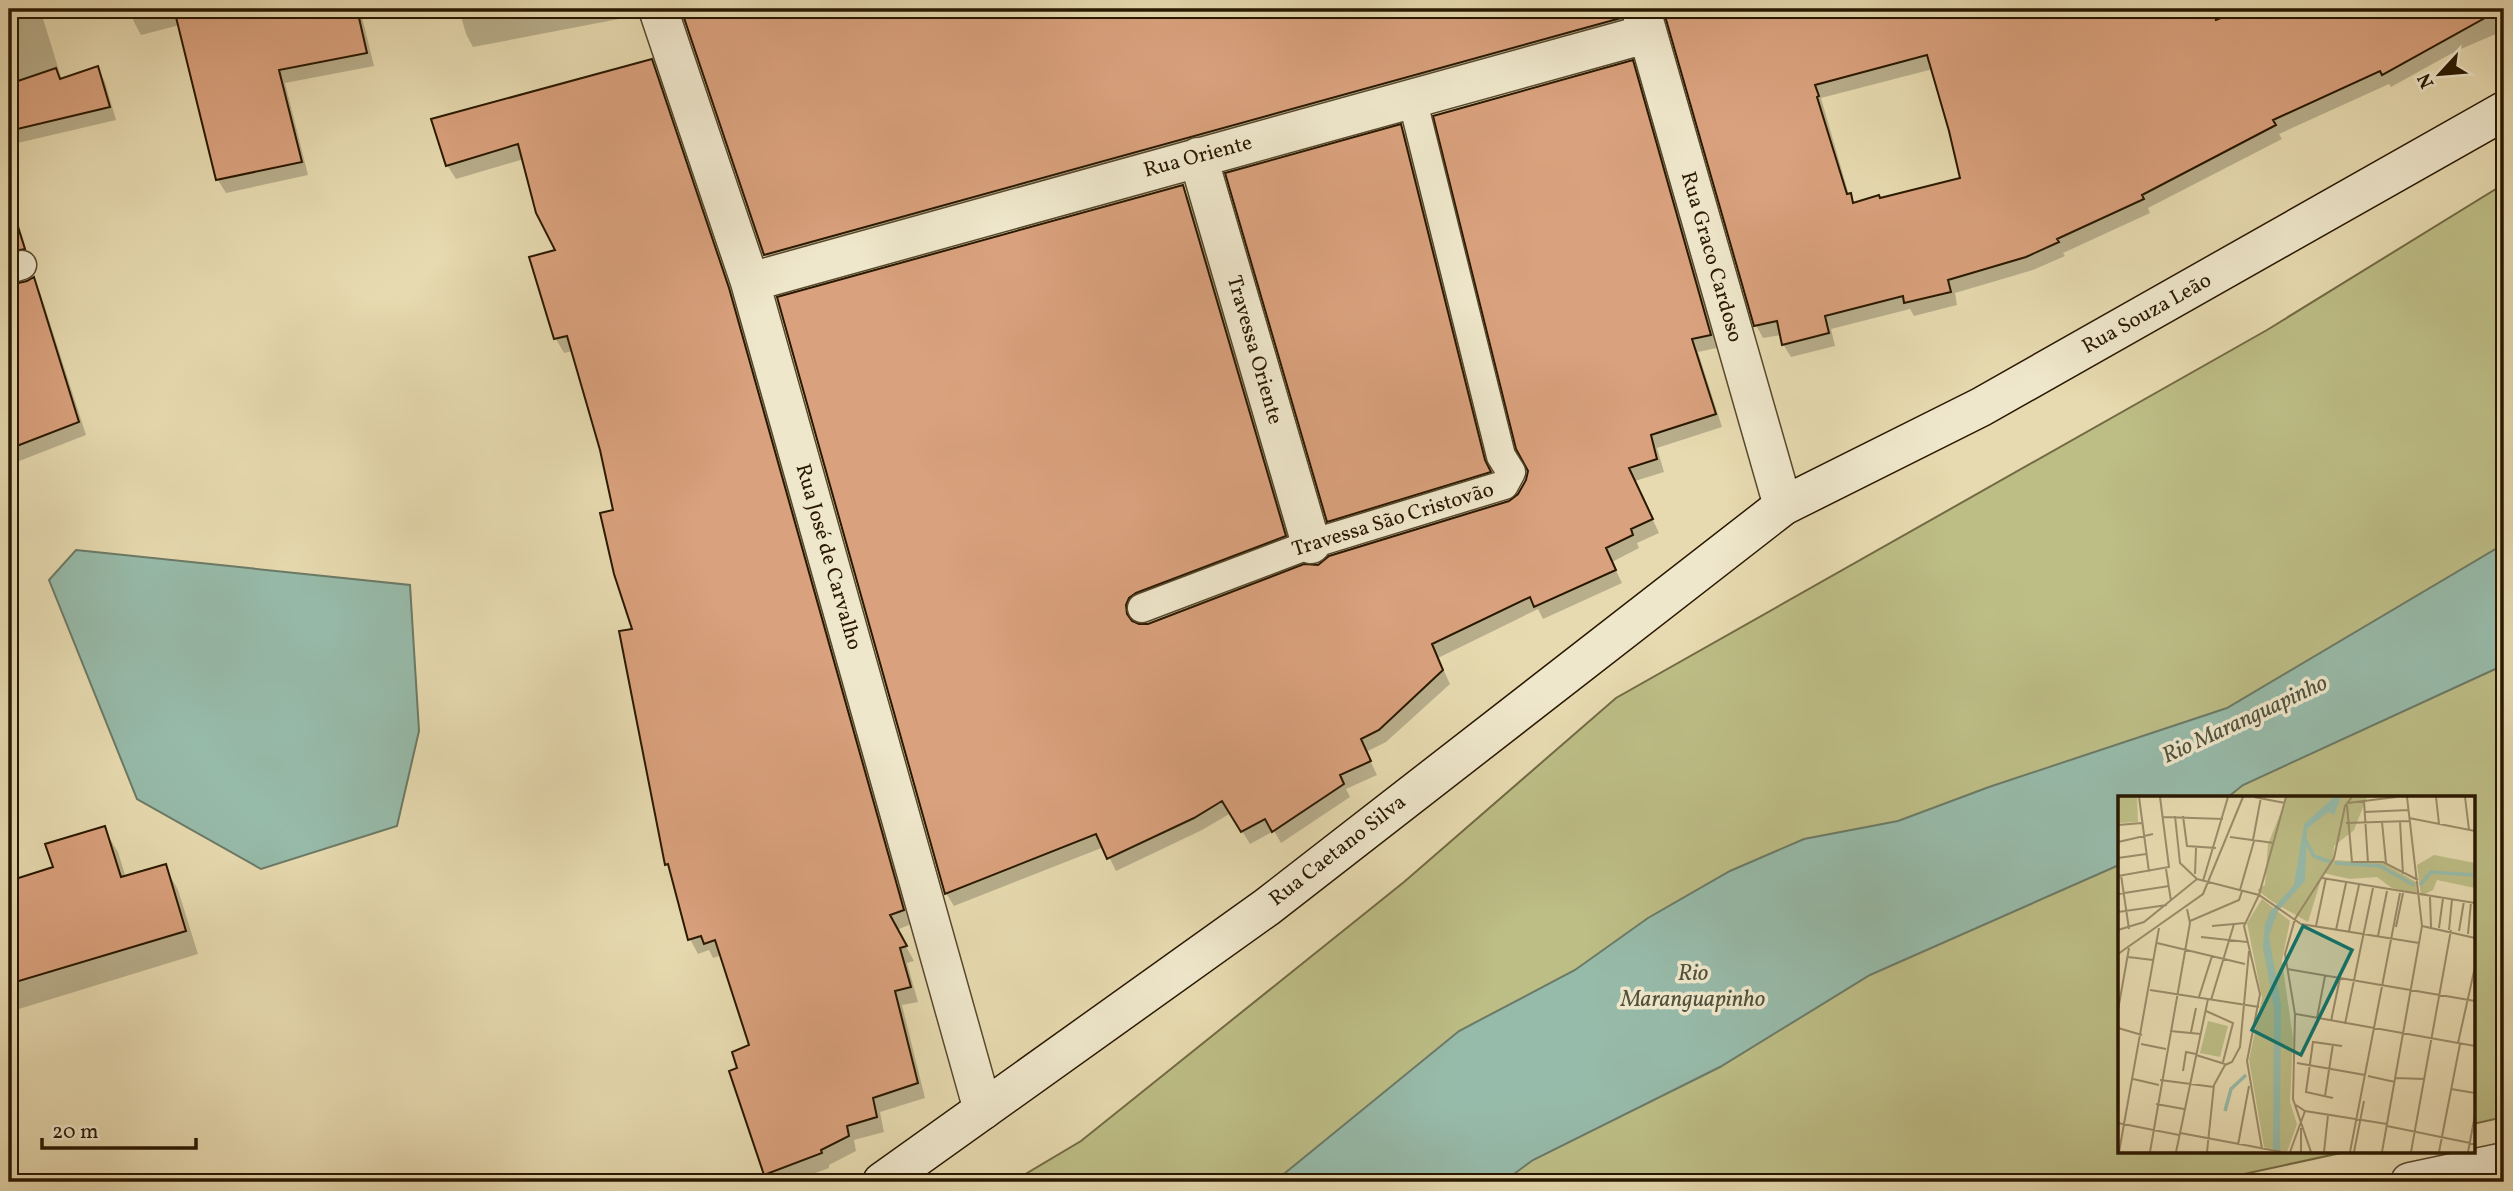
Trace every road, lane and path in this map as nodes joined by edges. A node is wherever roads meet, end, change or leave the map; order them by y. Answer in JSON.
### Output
{"nodes":[{"id":1,"x":658,"y":9,"type":"edge"},
{"id":2,"x":1644,"y":21,"type":"edge"},
{"id":3,"x":1412,"y":98,"type":"junction"},
{"id":4,"x":2504,"y":111,"type":"edge"},
{"id":5,"x":1198,"y":157,"type":"junction"},
{"id":6,"x":750,"y":282,"type":"junction"},
{"id":7,"x":1783,"y":506,"type":"junction"},
{"id":8,"x":1311,"y":544,"type":"junction"},
{"id":9,"x":1142,"y":608,"type":"dead end"},
{"id":10,"x":983,"y":1110,"type":"junction"},
{"id":11,"x":2504,"y":1162,"type":"edge"},
{"id":12,"x":882,"y":1182,"type":"edge"},
{"id":13,"x":2410,"y":1182,"type":"edge"}],
"edges":[{"from":1,"to":6,"type":"street","name":"Rua José de Carvalho"},
{"from":2,"to":3,"type":"street","name":"Rua Oriente"},
{"from":2,"to":7,"type":"street","name":"Rua Graco Cardoso"},
{"from":3,"to":5,"type":"street","name":"Rua Oriente"},
{"from":3,"to":8,"type":"lane","name":"Travessa São Cristovão"},
{"from":4,"to":7,"type":"street","name":"Rua Souza Leão"},
{"from":5,"to":6,"type":"street","name":"Rua Oriente"},
{"from":5,"to":8,"type":"street","name":"Travessa Oriente"},
{"from":6,"to":10,"type":"street","name":"Rua José de Carvalho"},
{"from":7,"to":10,"type":"street","name":"Rua Caetano Silva"},
{"from":8,"to":9,"type":"lane","name":"Travessa São Cristovão"},
{"from":10,"to":12,"type":"street","name":"Rua Caetano Silva"},
{"from":11,"to":13,"type":"street"}]}
